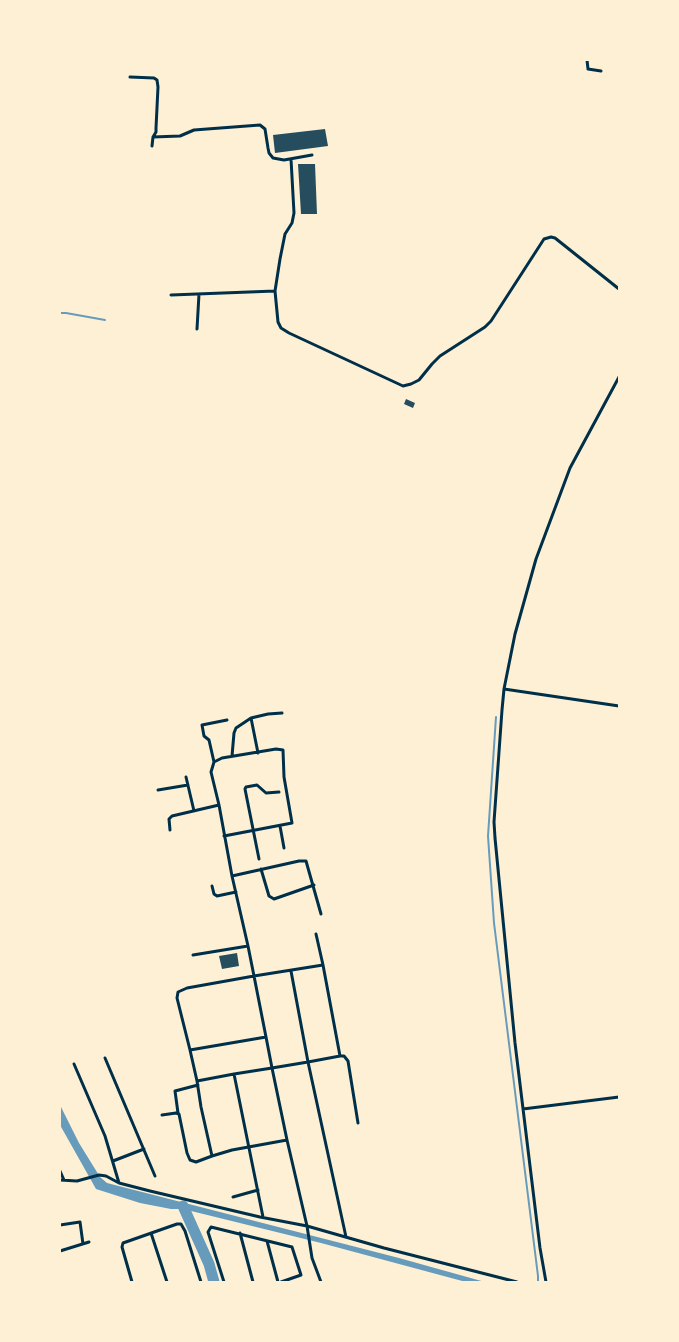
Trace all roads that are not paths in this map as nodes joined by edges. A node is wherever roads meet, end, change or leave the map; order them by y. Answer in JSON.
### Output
{"nodes":[{"id":1,"x":587,"y":60,"type":"edge"},
{"id":2,"x":601,"y":71,"type":"dead end"},
{"id":3,"x":130,"y":77,"type":"dead end"},
{"id":4,"x":153,"y":136,"type":"junction"},
{"id":5,"x":152,"y":146,"type":"dead end"},
{"id":6,"x":312,"y":155,"type":"dead end"},
{"id":7,"x":291,"y":159,"type":"junction"},
{"id":8,"x":619,"y":289,"type":"edge"},
{"id":9,"x":275,"y":291,"type":"junction"},
{"id":10,"x":199,"y":294,"type":"junction"},
{"id":11,"x":171,"y":295,"type":"dead end"},
{"id":12,"x":197,"y":329,"type":"dead end"},
{"id":13,"x":619,"y":377,"type":"edge"},
{"id":14,"x":504,"y":689,"type":"junction"},
{"id":15,"x":619,"y":706,"type":"edge"},
{"id":16,"x":282,"y":713,"type":"dead end"},
{"id":17,"x":251,"y":718,"type":"junction"},
{"id":18,"x":227,"y":720,"type":"dead end"},
{"id":19,"x":258,"y":753,"type":"junction"},
{"id":20,"x":232,"y":756,"type":"junction"},
{"id":21,"x":214,"y":762,"type":"junction"},
{"id":22,"x":186,"y":777,"type":"dead end"},
{"id":23,"x":188,"y":785,"type":"junction"},
{"id":24,"x":158,"y":790,"type":"dead end"},
{"id":25,"x":278,"y":792,"type":"dead end"},
{"id":26,"x":218,"y":805,"type":"junction"},
{"id":27,"x":194,"y":811,"type":"junction"},
{"id":28,"x":280,"y":826,"type":"junction"},
{"id":29,"x":170,"y":830,"type":"dead end"},
{"id":30,"x":254,"y":831,"type":"junction"},
{"id":31,"x":224,"y":836,"type":"junction"},
{"id":32,"x":284,"y":848,"type":"dead end"},
{"id":33,"x":259,"y":859,"type":"dead end"},
{"id":34,"x":261,"y":869,"type":"junction"},
{"id":35,"x":232,"y":876,"type":"junction"},
{"id":36,"x":314,"y":885,"type":"junction"},
{"id":37,"x":212,"y":886,"type":"dead end"},
{"id":38,"x":236,"y":892,"type":"junction"},
{"id":39,"x":321,"y":914,"type":"dead end"},
{"id":40,"x":316,"y":934,"type":"dead end"},
{"id":41,"x":248,"y":946,"type":"junction"},
{"id":42,"x":193,"y":955,"type":"dead end"},
{"id":43,"x":323,"y":965,"type":"junction"},
{"id":44,"x":291,"y":970,"type":"junction"},
{"id":45,"x":254,"y":976,"type":"junction"},
{"id":46,"x":266,"y":1037,"type":"junction"},
{"id":47,"x":190,"y":1050,"type":"junction"},
{"id":48,"x":340,"y":1056,"type":"junction"},
{"id":49,"x":105,"y":1058,"type":"dead end"},
{"id":50,"x":308,"y":1062,"type":"junction"},
{"id":51,"x":74,"y":1064,"type":"dead end"},
{"id":52,"x":272,"y":1068,"type":"junction"},
{"id":53,"x":234,"y":1074,"type":"junction"},
{"id":54,"x":197,"y":1081,"type":"junction"},
{"id":55,"x":198,"y":1086,"type":"junction"},
{"id":56,"x":619,"y":1097,"type":"edge"},
{"id":57,"x":523,"y":1110,"type":"junction"},
{"id":58,"x":178,"y":1113,"type":"junction"},
{"id":59,"x":162,"y":1115,"type":"dead end"},
{"id":60,"x":358,"y":1123,"type":"dead end"},
{"id":61,"x":287,"y":1140,"type":"junction"},
{"id":62,"x":249,"y":1147,"type":"junction"},
{"id":63,"x":144,"y":1149,"type":"junction"},
{"id":64,"x":212,"y":1156,"type":"junction"},
{"id":65,"x":113,"y":1162,"type":"junction"},
{"id":66,"x":60,"y":1171,"type":"edge"},
{"id":67,"x":155,"y":1176,"type":"dead end"},
{"id":68,"x":60,"y":1180,"type":"edge"},
{"id":69,"x":64,"y":1180,"type":"junction"},
{"id":70,"x":119,"y":1183,"type":"junction"},
{"id":71,"x":258,"y":1190,"type":"junction"},
{"id":72,"x":233,"y":1197,"type":"dead end"},
{"id":73,"x":263,"y":1217,"type":"junction"},
{"id":74,"x":60,"y":1225,"type":"edge"},
{"id":75,"x":307,"y":1226,"type":"junction"},
{"id":76,"x":151,"y":1233,"type":"junction"},
{"id":77,"x":240,"y":1233,"type":"junction"},
{"id":78,"x":346,"y":1237,"type":"junction"},
{"id":79,"x":267,"y":1241,"type":"junction"},
{"id":80,"x":88,"y":1242,"type":"dead end"},
{"id":81,"x":83,"y":1244,"type":"junction"},
{"id":82,"x":60,"y":1251,"type":"edge"},
{"id":83,"x":132,"y":1282,"type":"edge"},
{"id":84,"x":167,"y":1282,"type":"edge"},
{"id":85,"x":201,"y":1282,"type":"edge"},
{"id":86,"x":224,"y":1282,"type":"edge"},
{"id":87,"x":253,"y":1282,"type":"edge"},
{"id":88,"x":279,"y":1282,"type":"edge"},
{"id":89,"x":321,"y":1282,"type":"edge"},
{"id":90,"x":517,"y":1282,"type":"edge"},
{"id":91,"x":546,"y":1282,"type":"edge"}],
"edges":[{"from":1,"to":2,"type":"street"},
{"from":3,"to":4,"type":"street"},
{"from":4,"to":5,"type":"street"},
{"from":4,"to":7,"type":"street"},
{"from":6,"to":7,"type":"street"},
{"from":7,"to":9,"type":"street"},
{"from":8,"to":9,"type":"street"},
{"from":9,"to":10,"type":"street"},
{"from":10,"to":11,"type":"street"},
{"from":10,"to":12,"type":"street"},
{"from":13,"to":14,"type":"street"},
{"from":14,"to":15,"type":"street"},
{"from":14,"to":57,"type":"street"},
{"from":16,"to":17,"type":"street"},
{"from":17,"to":19,"type":"street"},
{"from":17,"to":20,"type":"street"},
{"from":18,"to":21,"type":"street"},
{"from":19,"to":20,"type":"street"},
{"from":19,"to":28,"type":"street"},
{"from":20,"to":21,"type":"street"},
{"from":21,"to":26,"type":"street"},
{"from":22,"to":23,"type":"street"},
{"from":23,"to":24,"type":"street"},
{"from":23,"to":27,"type":"street"},
{"from":25,"to":30,"type":"street"},
{"from":26,"to":27,"type":"street"},
{"from":26,"to":31,"type":"street"},
{"from":27,"to":29,"type":"street"},
{"from":28,"to":30,"type":"street"},
{"from":28,"to":32,"type":"street"},
{"from":30,"to":31,"type":"street"},
{"from":30,"to":33,"type":"street"},
{"from":31,"to":35,"type":"street"},
{"from":34,"to":35,"type":"street"},
{"from":34,"to":36,"type":"street"},
{"from":34,"to":36,"type":"street"},
{"from":35,"to":38,"type":"street"},
{"from":36,"to":39,"type":"street"},
{"from":37,"to":38,"type":"street"},
{"from":38,"to":41,"type":"street"},
{"from":40,"to":43,"type":"street"},
{"from":41,"to":42,"type":"street"},
{"from":41,"to":45,"type":"street"},
{"from":43,"to":44,"type":"street"},
{"from":43,"to":48,"type":"street"},
{"from":44,"to":45,"type":"street"},
{"from":44,"to":50,"type":"street"},
{"from":45,"to":46,"type":"street"},
{"from":45,"to":47,"type":"street"},
{"from":46,"to":47,"type":"street"},
{"from":46,"to":52,"type":"street"},
{"from":47,"to":54,"type":"street"},
{"from":48,"to":50,"type":"street"},
{"from":48,"to":60,"type":"street"},
{"from":49,"to":63,"type":"street"},
{"from":50,"to":52,"type":"street"},
{"from":50,"to":78,"type":"street"},
{"from":51,"to":65,"type":"street"},
{"from":52,"to":53,"type":"street"},
{"from":52,"to":61,"type":"street"},
{"from":53,"to":54,"type":"street"},
{"from":53,"to":62,"type":"street"},
{"from":54,"to":55,"type":"street"},
{"from":55,"to":58,"type":"street"},
{"from":55,"to":64,"type":"street"},
{"from":56,"to":57,"type":"street"},
{"from":57,"to":91,"type":"street"},
{"from":58,"to":59,"type":"street"},
{"from":58,"to":64,"type":"street"},
{"from":61,"to":62,"type":"street"},
{"from":61,"to":75,"type":"street"},
{"from":62,"to":64,"type":"street"},
{"from":62,"to":71,"type":"street"},
{"from":63,"to":65,"type":"street"},
{"from":63,"to":67,"type":"street"},
{"from":65,"to":70,"type":"street"},
{"from":66,"to":69,"type":"street"},
{"from":68,"to":69,"type":"street"},
{"from":69,"to":70,"type":"street"},
{"from":70,"to":73,"type":"street"},
{"from":71,"to":72,"type":"street"},
{"from":71,"to":73,"type":"street"},
{"from":73,"to":75,"type":"street"},
{"from":74,"to":81,"type":"street"},
{"from":75,"to":78,"type":"street"},
{"from":75,"to":89,"type":"street"},
{"from":76,"to":83,"type":"street"},
{"from":76,"to":84,"type":"street"},
{"from":76,"to":85,"type":"street"},
{"from":77,"to":79,"type":"street"},
{"from":77,"to":86,"type":"street"},
{"from":77,"to":87,"type":"street"},
{"from":78,"to":90,"type":"street"},
{"from":79,"to":88,"type":"street"},
{"from":79,"to":88,"type":"street"},
{"from":80,"to":81,"type":"street"},
{"from":81,"to":82,"type":"street"}]}
